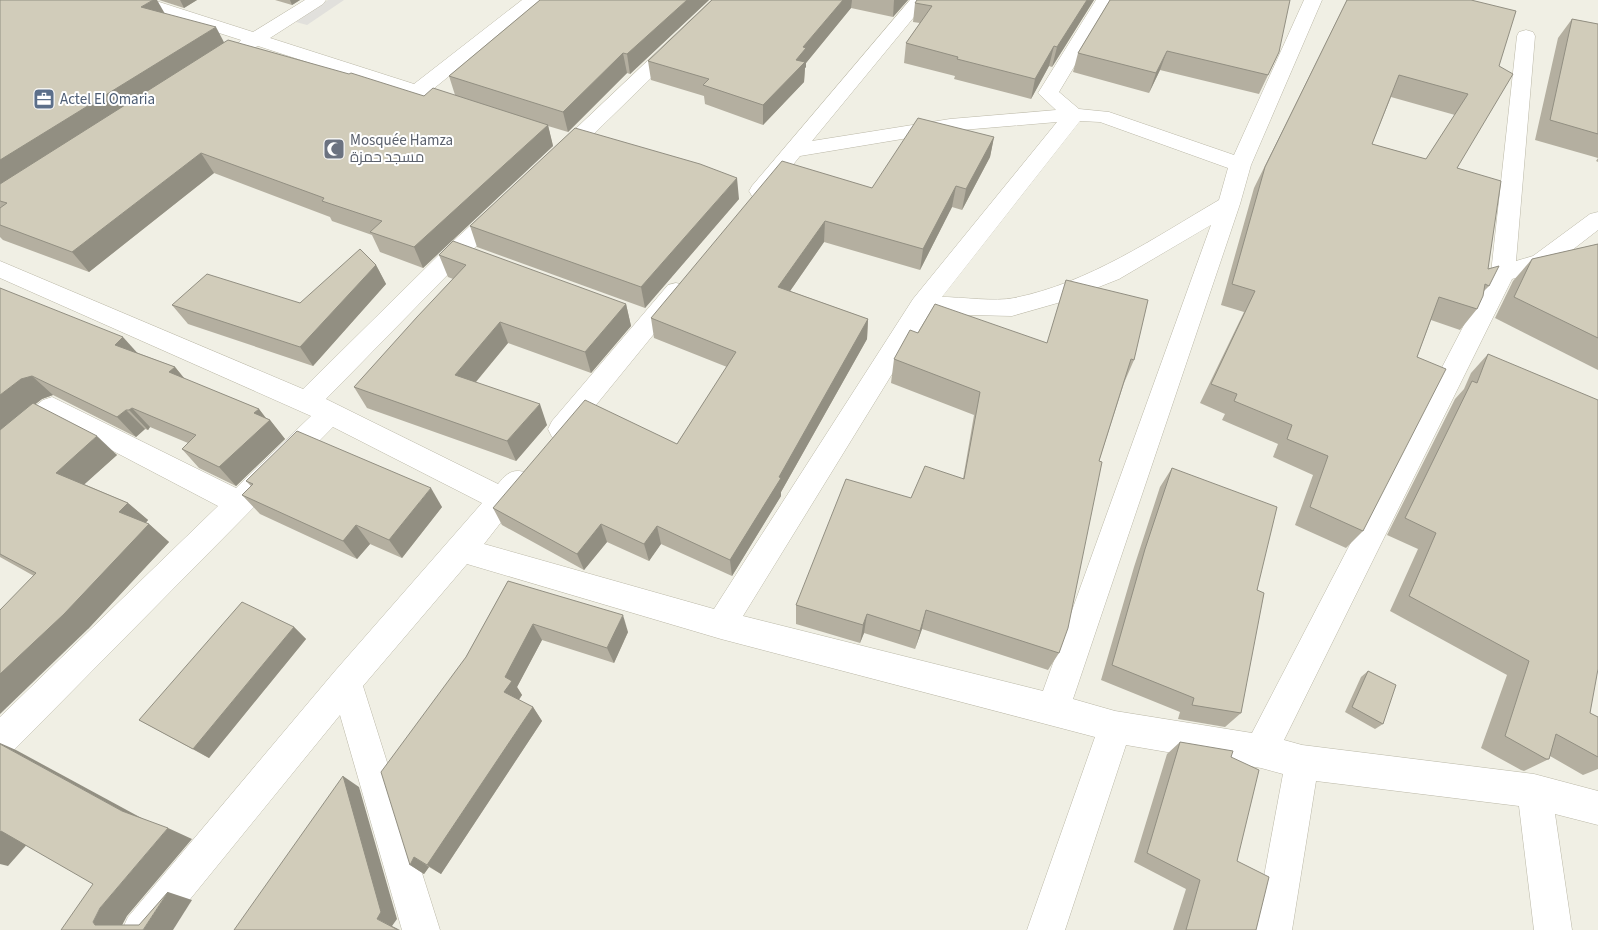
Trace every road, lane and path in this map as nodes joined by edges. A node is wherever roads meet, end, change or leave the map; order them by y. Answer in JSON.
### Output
{"nodes":[{"id":1,"x":135,"y":0,"type":"edge"},
{"id":2,"x":317,"y":0,"type":"edge"},
{"id":3,"x":533,"y":0,"type":"edge"},
{"id":4,"x":722,"y":0,"type":"edge"},
{"id":5,"x":919,"y":0,"type":"edge"},
{"id":6,"x":1105,"y":0,"type":"edge"},
{"id":7,"x":1313,"y":0,"type":"edge"},
{"id":8,"x":1526,"y":36,"type":"dead end"},
{"id":9,"x":256,"y":39,"type":"junction"},
{"id":10,"x":231,"y":55,"type":"edge"},
{"id":11,"x":417,"y":92,"type":"junction"},
{"id":12,"x":481,"y":113,"type":"edge"},
{"id":13,"x":1074,"y":115,"type":"junction"},
{"id":14,"x":793,"y":151,"type":"junction"},
{"id":15,"x":1240,"y":165,"type":"junction"},
{"id":16,"x":544,"y":170,"type":"edge"},
{"id":17,"x":515,"y":197,"type":"edge"},
{"id":18,"x":746,"y":198,"type":"dead end"},
{"id":19,"x":1229,"y":204,"type":"junction"},
{"id":20,"x":1598,"y":219,"type":"edge"},
{"id":21,"x":0,"y":269,"type":"edge"},
{"id":22,"x":694,"y":269,"type":"edge"},
{"id":23,"x":1503,"y":273,"type":"junction"},
{"id":24,"x":922,"y":305,"type":"junction"},
{"id":25,"x":319,"y":408,"type":"junction"},
{"id":26,"x":0,"y":449,"type":"edge"},
{"id":27,"x":502,"y":499,"type":"junction"},
{"id":28,"x":239,"y":504,"type":"junction"},
{"id":29,"x":461,"y":550,"type":"junction"},
{"id":30,"x":721,"y":624,"type":"junction"},
{"id":31,"x":346,"y":682,"type":"junction"},
{"id":32,"x":1053,"y":709,"type":"junction"},
{"id":33,"x":1115,"y":727,"type":"junction"},
{"id":34,"x":0,"y":740,"type":"edge"},
{"id":35,"x":1261,"y":751,"type":"junction"},
{"id":36,"x":1302,"y":762,"type":"junction"},
{"id":37,"x":1534,"y":791,"type":"junction"},
{"id":38,"x":1598,"y":808,"type":"edge"},
{"id":39,"x":141,"y":930,"type":"edge"},
{"id":40,"x":421,"y":930,"type":"edge"},
{"id":41,"x":1046,"y":930,"type":"edge"},
{"id":42,"x":1273,"y":930,"type":"edge"},
{"id":43,"x":1553,"y":930,"type":"edge"}],
"edges":[{"from":1,"to":9,"type":"street"},
{"from":2,"to":9,"type":"street"},
{"from":3,"to":11,"type":"street"},
{"from":4,"to":16,"type":"street"},
{"from":5,"to":14,"type":"street"},
{"from":6,"to":13,"type":"street"},
{"from":7,"to":15,"type":"street"},
{"from":8,"to":23,"type":"street"},
{"from":9,"to":10,"type":"street"},
{"from":9,"to":11,"type":"street"},
{"from":11,"to":12,"type":"street"},
{"from":13,"to":14,"type":"street"},
{"from":13,"to":15,"type":"street"},
{"from":13,"to":24,"type":"street"},
{"from":14,"to":18,"type":"street"},
{"from":15,"to":19,"type":"street"},
{"from":17,"to":25,"type":"street"},
{"from":19,"to":24,"type":"street"},
{"from":19,"to":32,"type":"street"},
{"from":20,"to":23,"type":"street"},
{"from":21,"to":25,"type":"street"},
{"from":22,"to":27,"type":"street"},
{"from":23,"to":35,"type":"street"},
{"from":24,"to":30,"type":"street"},
{"from":25,"to":27,"type":"street"},
{"from":25,"to":28,"type":"street"},
{"from":26,"to":28,"type":"street"},
{"from":27,"to":29,"type":"street"},
{"from":28,"to":34,"type":"street"},
{"from":29,"to":30,"type":"street"},
{"from":29,"to":31,"type":"street"},
{"from":30,"to":32,"type":"street"},
{"from":31,"to":39,"type":"street"},
{"from":31,"to":40,"type":"street"},
{"from":32,"to":33,"type":"street"},
{"from":33,"to":35,"type":"street"},
{"from":33,"to":41,"type":"street"},
{"from":35,"to":36,"type":"street"},
{"from":36,"to":37,"type":"street"},
{"from":36,"to":42,"type":"street"},
{"from":37,"to":38,"type":"street"},
{"from":37,"to":43,"type":"street"}]}
